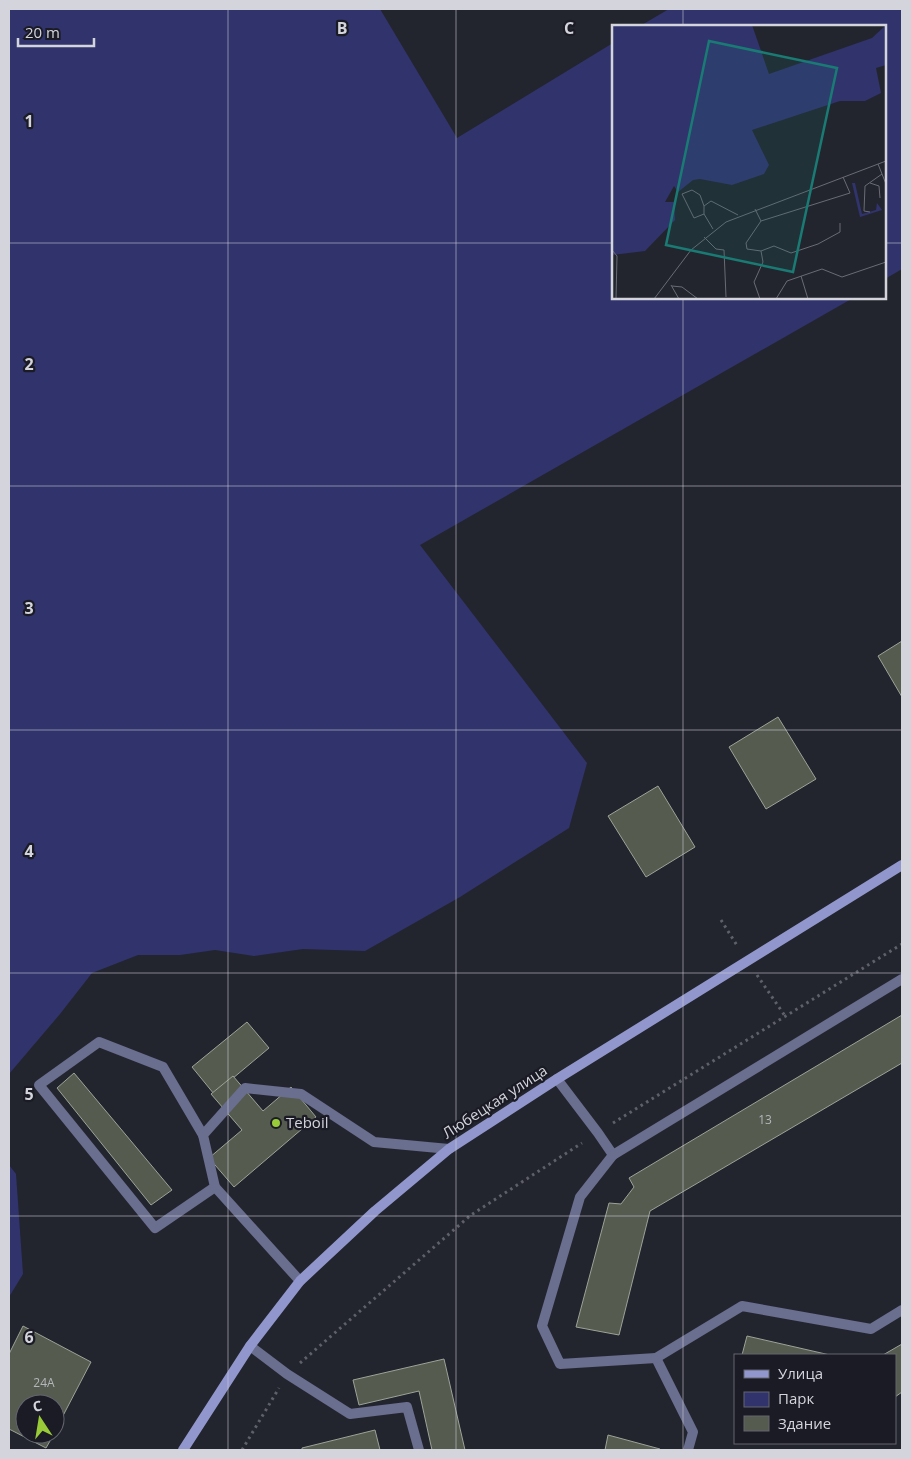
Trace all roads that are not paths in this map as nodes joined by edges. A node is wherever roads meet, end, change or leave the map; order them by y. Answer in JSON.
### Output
{"nodes":[{"id":1,"x":902,"y":865,"type":"edge"},
{"id":2,"x":902,"y":979,"type":"edge"},
{"id":3,"x":557,"y":1079,"type":"junction"},
{"id":4,"x":203,"y":1135,"type":"junction"},
{"id":5,"x":449,"y":1149,"type":"junction"},
{"id":6,"x":613,"y":1155,"type":"junction"},
{"id":7,"x":215,"y":1187,"type":"junction"},
{"id":8,"x":300,"y":1281,"type":"junction"},
{"id":9,"x":902,"y":1310,"type":"edge"},
{"id":10,"x":250,"y":1346,"type":"junction"},
{"id":11,"x":656,"y":1358,"type":"junction"},
{"id":12,"x":183,"y":1450,"type":"edge"},
{"id":13,"x":419,"y":1450,"type":"edge"},
{"id":14,"x":688,"y":1450,"type":"edge"}],
"edges":[{"from":1,"to":3,"type":"street","name":"Любецкая улица"},
{"from":2,"to":6,"type":"lane"},
{"from":3,"to":5,"type":"street","name":"Любецкая улица"},
{"from":3,"to":6,"type":"lane"},
{"from":4,"to":5,"type":"lane"},
{"from":4,"to":7,"type":"lane"},
{"from":4,"to":7,"type":"lane"},
{"from":5,"to":8,"type":"street","name":"Любецкая улица"},
{"from":6,"to":11,"type":"lane"},
{"from":7,"to":8,"type":"lane"},
{"from":8,"to":10,"type":"street","name":"Любецкая улица"},
{"from":9,"to":11,"type":"lane"},
{"from":10,"to":12,"type":"street","name":"Любецкая улица"},
{"from":10,"to":13,"type":"lane"},
{"from":11,"to":14,"type":"lane"}]}
